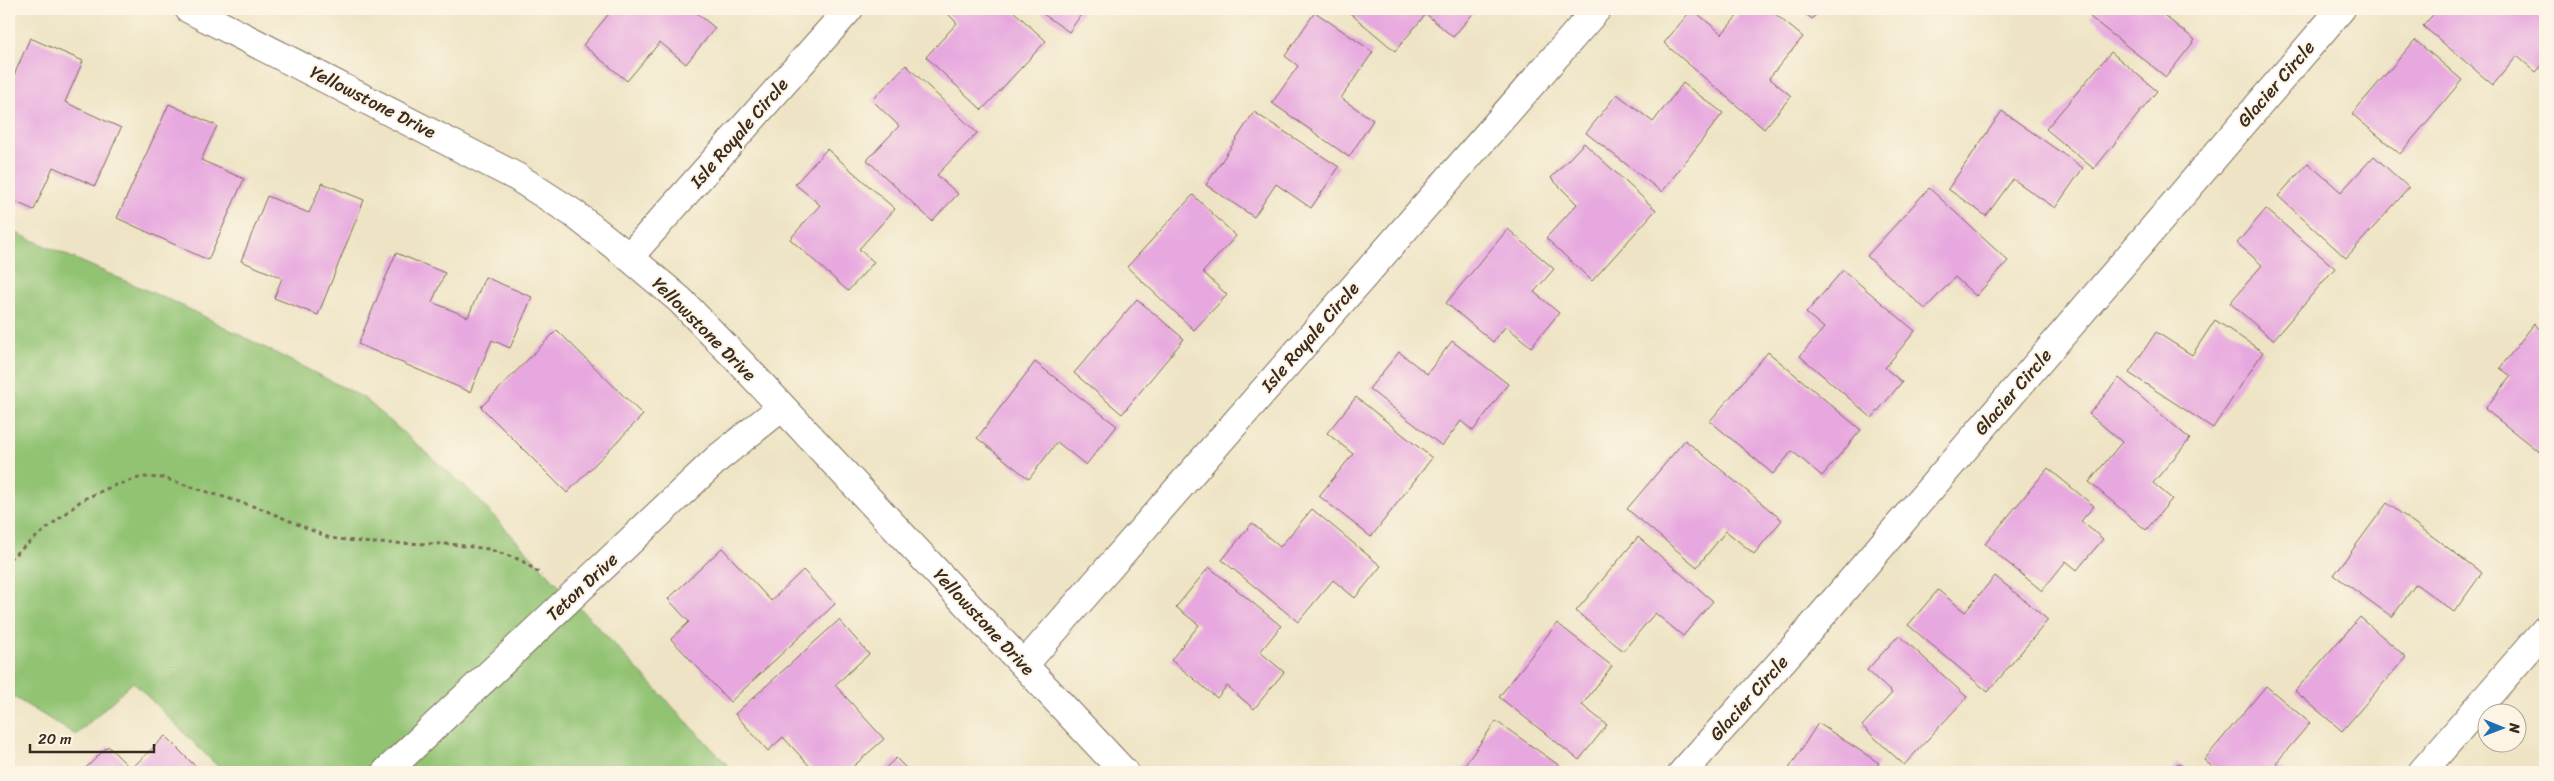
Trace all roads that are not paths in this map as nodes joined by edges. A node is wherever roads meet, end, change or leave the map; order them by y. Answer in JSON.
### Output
{"nodes":[{"id":1,"x":189,"y":9,"type":"edge"},
{"id":2,"x":849,"y":9,"type":"edge"},
{"id":3,"x":1597,"y":9,"type":"edge"},
{"id":4,"x":2341,"y":9,"type":"edge"},
{"id":5,"x":629,"y":257,"type":"junction"},
{"id":6,"x":782,"y":407,"type":"junction"},
{"id":7,"x":2545,"y":630,"type":"edge"},
{"id":8,"x":1024,"y":665,"type":"junction"},
{"id":9,"x":386,"y":772,"type":"edge"},
{"id":10,"x":1124,"y":772,"type":"edge"},
{"id":11,"x":1683,"y":772,"type":"edge"},
{"id":12,"x":2422,"y":772,"type":"edge"}],
"edges":[{"from":1,"to":5,"type":"street","name":"Yellowstone Drive"},
{"from":2,"to":5,"type":"street","name":"Isle Royale Circle"},
{"from":3,"to":8,"type":"street","name":"Isle Royale Circle"},
{"from":4,"to":11,"type":"street","name":"Glacier Circle"},
{"from":5,"to":6,"type":"street","name":"Yellowstone Drive"},
{"from":6,"to":8,"type":"street","name":"Yellowstone Drive"},
{"from":6,"to":9,"type":"street","name":"Teton Drive"},
{"from":7,"to":12,"type":"street"},
{"from":8,"to":10,"type":"street","name":"Yellowstone Drive"}]}
